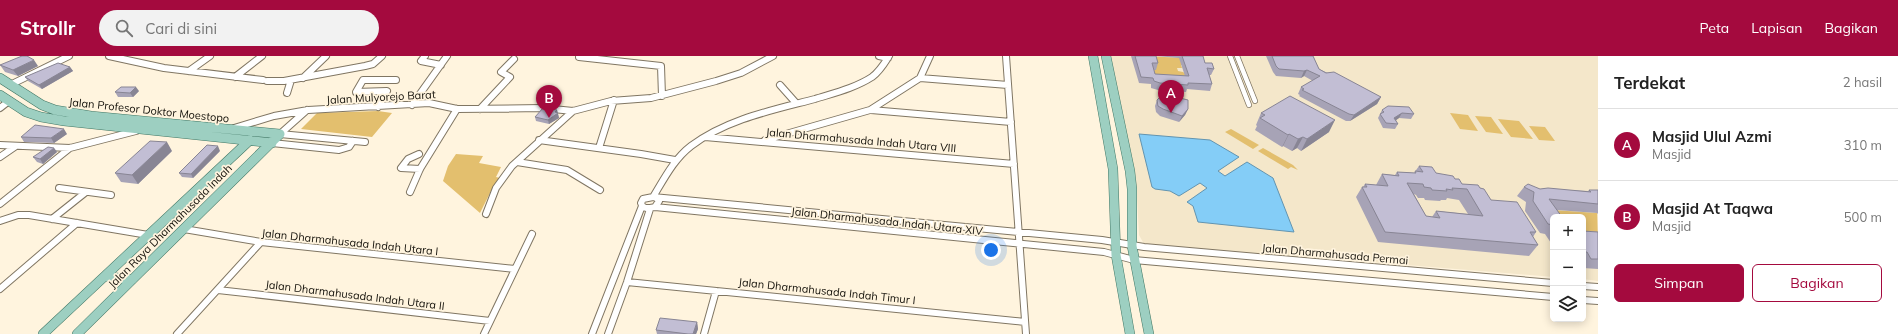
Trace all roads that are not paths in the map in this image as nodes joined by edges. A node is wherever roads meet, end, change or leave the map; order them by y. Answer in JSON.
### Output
{"nodes":[{"id":1,"x":69,"y":56,"type":"edge"},
{"id":2,"x":109,"y":56,"type":"edge"},
{"id":3,"x":138,"y":56,"type":"edge"},
{"id":4,"x":210,"y":56,"type":"edge"},
{"id":5,"x":262,"y":56,"type":"edge"},
{"id":6,"x":326,"y":56,"type":"edge"},
{"id":7,"x":382,"y":56,"type":"edge"},
{"id":8,"x":425,"y":56,"type":"edge"},
{"id":9,"x":447,"y":56,"type":"edge"},
{"id":10,"x":628,"y":56,"type":"edge"},
{"id":11,"x":773,"y":56,"type":"edge"},
{"id":12,"x":878,"y":56,"type":"edge"},
{"id":13,"x":930,"y":56,"type":"edge"},
{"id":14,"x":1006,"y":56,"type":"edge"},
{"id":15,"x":1093,"y":56,"type":"edge"},
{"id":16,"x":1106,"y":56,"type":"edge"},
{"id":17,"x":1230,"y":56,"type":"edge"},
{"id":18,"x":1238,"y":56,"type":"edge"},
{"id":19,"x":579,"y":57,"type":"dead end"},
{"id":20,"x":888,"y":57,"type":"edge"},
{"id":21,"x":514,"y":60,"type":"dead end"},
{"id":22,"x":131,"y":61,"type":"junction"},
{"id":23,"x":624,"y":62,"type":"junction"},
{"id":24,"x":441,"y":65,"type":"junction"},
{"id":25,"x":189,"y":71,"type":"junction"},
{"id":26,"x":235,"y":77,"type":"junction"},
{"id":27,"x":0,"y":78,"type":"edge"},
{"id":28,"x":303,"y":78,"type":"junction"},
{"id":29,"x":920,"y":78,"type":"junction"},
{"id":30,"x":291,"y":80,"type":"junction"},
{"id":31,"x":396,"y":80,"type":"dead end"},
{"id":32,"x":10,"y":85,"type":"junction"},
{"id":33,"x":780,"y":85,"type":"dead end"},
{"id":34,"x":1008,"y":85,"type":"junction"},
{"id":35,"x":287,"y":93,"type":"dead end"},
{"id":36,"x":0,"y":95,"type":"edge"},
{"id":37,"x":662,"y":96,"type":"junction"},
{"id":38,"x":614,"y":100,"type":"junction"},
{"id":39,"x":9,"y":101,"type":"junction"},
{"id":40,"x":1255,"y":101,"type":"dead end"},
{"id":41,"x":796,"y":103,"type":"junction"},
{"id":42,"x":412,"y":105,"type":"junction"},
{"id":43,"x":1249,"y":105,"type":"dead end"},
{"id":44,"x":378,"y":107,"type":"junction"},
{"id":45,"x":0,"y":108,"type":"edge"},
{"id":46,"x":457,"y":109,"type":"junction"},
{"id":47,"x":480,"y":109,"type":"junction"},
{"id":48,"x":308,"y":110,"type":"junction"},
{"id":49,"x":870,"y":110,"type":"junction"},
{"id":50,"x":574,"y":111,"type":"junction"},
{"id":51,"x":91,"y":116,"type":"junction"},
{"id":52,"x":1011,"y":122,"type":"junction"},
{"id":53,"x":82,"y":124,"type":"junction"},
{"id":54,"x":140,"y":130,"type":"junction"},
{"id":55,"x":231,"y":130,"type":"junction"},
{"id":56,"x":280,"y":134,"type":"junction"},
{"id":57,"x":705,"y":137,"type":"junction"},
{"id":58,"x":250,"y":140,"type":"junction"},
{"id":59,"x":539,"y":140,"type":"junction"},
{"id":60,"x":353,"y":141,"type":"junction"},
{"id":61,"x":761,"y":141,"type":"junction"},
{"id":62,"x":365,"y":142,"type":"dead end"},
{"id":63,"x":272,"y":143,"type":"junction"},
{"id":64,"x":0,"y":144,"type":"edge"},
{"id":65,"x":16,"y":146,"type":"junction"},
{"id":66,"x":70,"y":148,"type":"junction"},
{"id":67,"x":599,"y":148,"type":"junction"},
{"id":68,"x":419,"y":154,"type":"dead end"},
{"id":69,"x":0,"y":157,"type":"edge"},
{"id":70,"x":675,"y":160,"type":"junction"},
{"id":71,"x":518,"y":162,"type":"junction"},
{"id":72,"x":1014,"y":164,"type":"junction"},
{"id":73,"x":420,"y":169,"type":"junction"},
{"id":74,"x":59,"y":188,"type":"dead end"},
{"id":75,"x":600,"y":190,"type":"dead end"},
{"id":76,"x":86,"y":192,"type":"junction"},
{"id":77,"x":410,"y":192,"type":"dead end"},
{"id":78,"x":111,"y":196,"type":"dead end"},
{"id":79,"x":655,"y":198,"type":"junction"},
{"id":80,"x":0,"y":204,"type":"edge"},
{"id":81,"x":642,"y":206,"type":"junction"},
{"id":82,"x":653,"y":208,"type":"junction"},
{"id":83,"x":486,"y":214,"type":"dead end"},
{"id":84,"x":52,"y":219,"type":"junction"},
{"id":85,"x":3,"y":220,"type":"edge"},
{"id":86,"x":77,"y":223,"type":"junction"},
{"id":87,"x":0,"y":225,"type":"edge"},
{"id":88,"x":184,"y":229,"type":"junction"},
{"id":89,"x":1018,"y":231,"type":"junction"},
{"id":90,"x":532,"y":234,"type":"dead end"},
{"id":91,"x":148,"y":235,"type":"junction"},
{"id":92,"x":261,"y":242,"type":"junction"},
{"id":93,"x":1116,"y":243,"type":"junction"},
{"id":94,"x":1019,"y":244,"type":"junction"},
{"id":95,"x":1132,"y":246,"type":"junction"},
{"id":96,"x":1116,"y":255,"type":"junction"},
{"id":97,"x":1134,"y":260,"type":"junction"},
{"id":98,"x":515,"y":269,"type":"junction"},
{"id":99,"x":105,"y":276,"type":"junction"},
{"id":100,"x":132,"y":280,"type":"junction"},
{"id":101,"x":627,"y":282,"type":"junction"},
{"id":102,"x":1550,"y":283,"type":"edge"},
{"id":103,"x":1586,"y":286,"type":"edge"},
{"id":104,"x":1598,"y":287,"type":"edge"},
{"id":105,"x":0,"y":289,"type":"edge"},
{"id":106,"x":218,"y":290,"type":"junction"},
{"id":107,"x":716,"y":291,"type":"junction"},
{"id":108,"x":1550,"y":297,"type":"edge"},
{"id":109,"x":1586,"y":300,"type":"edge"},
{"id":110,"x":1598,"y":301,"type":"edge"},
{"id":111,"x":490,"y":321,"type":"junction"},
{"id":112,"x":1025,"y":322,"type":"junction"},
{"id":113,"x":43,"y":334,"type":"edge"},
{"id":114,"x":77,"y":334,"type":"edge"},
{"id":115,"x":177,"y":334,"type":"edge"},
{"id":116,"x":484,"y":334,"type":"edge"},
{"id":117,"x":592,"y":334,"type":"edge"},
{"id":118,"x":608,"y":334,"type":"edge"},
{"id":119,"x":704,"y":334,"type":"edge"},
{"id":120,"x":1026,"y":334,"type":"edge"},
{"id":121,"x":1130,"y":334,"type":"edge"},
{"id":122,"x":1149,"y":334,"type":"edge"}],
"edges":[{"from":1,"to":32,"type":"street"},
{"from":2,"to":22,"type":"street"},
{"from":3,"to":22,"type":"street"},
{"from":4,"to":25,"type":"street"},
{"from":5,"to":26,"type":"street"},
{"from":6,"to":28,"type":"street"},
{"from":7,"to":28,"type":"street"},
{"from":8,"to":24,"type":"street"},
{"from":9,"to":24,"type":"street"},
{"from":10,"to":23,"type":"street"},
{"from":11,"to":37,"type":"street"},
{"from":12,"to":20,"type":"street"},
{"from":13,"to":29,"type":"street"},
{"from":14,"to":34,"type":"street"},
{"from":15,"to":93,"type":"main road"},
{"from":16,"to":95,"type":"main road"},
{"from":17,"to":43,"type":"street"},
{"from":18,"to":40,"type":"street"},
{"from":19,"to":23,"type":"street"},
{"from":20,"to":41,"type":"street"},
{"from":21,"to":47,"type":"street"},
{"from":22,"to":25,"type":"street"},
{"from":23,"to":37,"type":"street"},
{"from":24,"to":42,"type":"street"},
{"from":25,"to":26,"type":"street"},
{"from":26,"to":30,"type":"street"},
{"from":27,"to":32,"type":"main road","name":"Jalan Profesor Doktor Moestopo"},
{"from":28,"to":30,"type":"street"},
{"from":29,"to":34,"type":"street"},
{"from":29,"to":49,"type":"street"},
{"from":30,"to":35,"type":"street"},
{"from":31,"to":44,"type":"street"},
{"from":32,"to":51,"type":"main road","name":"Jalan Profesor Doktor Moestopo"},
{"from":33,"to":41,"type":"street"},
{"from":34,"to":52,"type":"street"},
{"from":36,"to":39,"type":"main road","name":"Jalan Profesor Doktor Moestopo"},
{"from":37,"to":38,"type":"street"},
{"from":38,"to":50,"type":"street"},
{"from":38,"to":67,"type":"street"},
{"from":39,"to":45,"type":"street"},
{"from":39,"to":53,"type":"main road","name":"Jalan Profesor Doktor Moestopo"},
{"from":41,"to":57,"type":"street"},
{"from":42,"to":44,"type":"street","name":"Jalan Mulyorejo Barat"},
{"from":42,"to":46,"type":"street","name":"Jalan Mulyorejo Barat"},
{"from":44,"to":48,"type":"street","name":"Jalan Mulyorejo Barat"},
{"from":46,"to":47,"type":"street","name":"Jalan Mulyorejo Barat"},
{"from":46,"to":73,"type":"street"},
{"from":47,"to":50,"type":"street","name":"Jalan Mulyorejo Barat"},
{"from":48,"to":55,"type":"street","name":"Jalan Mulyorejo Barat"},
{"from":48,"to":56,"type":"street"},
{"from":49,"to":52,"type":"street"},
{"from":49,"to":61,"type":"street"},
{"from":50,"to":59,"type":"street"},
{"from":51,"to":53,"type":"main road"},
{"from":51,"to":55,"type":"main road","name":"Jalan Profesor Doktor Moestopo"},
{"from":52,"to":72,"type":"street"},
{"from":53,"to":54,"type":"main road","name":"Jalan Profesor Doktor Moestopo"},
{"from":54,"to":58,"type":"main road","name":"Jalan Profesor Doktor Moestopo"},
{"from":54,"to":66,"type":"street"},
{"from":55,"to":56,"type":"main road","name":"Jalan Profesor Doktor Moestopo"},
{"from":56,"to":60,"type":"street"},
{"from":56,"to":63,"type":"main road","name":"Jalan Raya Dharmahusada Indah"},
{"from":57,"to":61,"type":"street","name":"Jalan Dharmahusada Indah Utara VIII"},
{"from":57,"to":70,"type":"street"},
{"from":58,"to":63,"type":"main road","name":"Jalan Profesor Doktor Moestopo"},
{"from":58,"to":91,"type":"main road","name":"Jalan Raya Dharmahusada Indah"},
{"from":59,"to":67,"type":"street"},
{"from":59,"to":71,"type":"street"},
{"from":60,"to":62,"type":"street"},
{"from":60,"to":63,"type":"street"},
{"from":61,"to":72,"type":"street","name":"Jalan Dharmahusada Indah Utara VIII"},
{"from":63,"to":88,"type":"main road","name":"Jalan Raya Dharmahusada Indah"},
{"from":64,"to":65,"type":"street"},
{"from":65,"to":66,"type":"street"},
{"from":65,"to":69,"type":"street"},
{"from":66,"to":80,"type":"street"},
{"from":67,"to":70,"type":"street"},
{"from":68,"to":73,"type":"street"},
{"from":70,"to":79,"type":"street"},
{"from":71,"to":75,"type":"street"},
{"from":71,"to":83,"type":"street"},
{"from":72,"to":89,"type":"street"},
{"from":73,"to":77,"type":"street"},
{"from":74,"to":76,"type":"street"},
{"from":76,"to":78,"type":"street"},
{"from":76,"to":84,"type":"street"},
{"from":79,"to":81,"type":"street"},
{"from":79,"to":82,"type":"street"},
{"from":79,"to":89,"type":"street","name":"Jalan Dharmahusada Indah Utara XIV"},
{"from":81,"to":82,"type":"street","name":"Jalan Dharmahusada Indah Utara XIV"},
{"from":81,"to":117,"type":"street"},
{"from":82,"to":94,"type":"street","name":"Jalan Dharmahusada Indah Utara XIV"},
{"from":82,"to":101,"type":"street"},
{"from":84,"to":85,"type":"street"},
{"from":84,"to":86,"type":"street"},
{"from":85,"to":87,"type":"street"},
{"from":86,"to":91,"type":"street"},
{"from":86,"to":105,"type":"street"},
{"from":88,"to":92,"type":"street","name":"Jalan Dharmahusada Indah Utara I"},
{"from":88,"to":100,"type":"main road","name":"Jalan Raya Dharmahusada Indah"},
{"from":89,"to":93,"type":"street","name":"Jalan Dharmahusada Indah Utara XIV"},
{"from":89,"to":94,"type":"street"},
{"from":90,"to":98,"type":"street"},
{"from":91,"to":99,"type":"main road","name":"Jalan Raya Dharmahusada Indah"},
{"from":92,"to":98,"type":"street","name":"Jalan Dharmahusada Indah Utara I"},
{"from":92,"to":106,"type":"street"},
{"from":93,"to":95,"type":"street","name":"Jalan Dharmahusada Permai"},
{"from":93,"to":96,"type":"main road"},
{"from":94,"to":96,"type":"street","name":"Jalan Dharmahusada Indah Utara XIV"},
{"from":94,"to":112,"type":"street"},
{"from":95,"to":97,"type":"main road"},
{"from":95,"to":102,"type":"street","name":"Jalan Dharmahusada Permai"},
{"from":96,"to":97,"type":"street"},
{"from":96,"to":121,"type":"main road"},
{"from":97,"to":108,"type":"street"},
{"from":97,"to":122,"type":"main road"},
{"from":98,"to":111,"type":"street"},
{"from":99,"to":100,"type":"main road"},
{"from":99,"to":113,"type":"main road","name":"Jalan Raya Dharmahusada Indah"},
{"from":100,"to":114,"type":"main road","name":"Jalan Raya Dharmahusada Indah"},
{"from":101,"to":107,"type":"street","name":"Jalan Dharmahusada Indah Timur I"},
{"from":101,"to":118,"type":"street"},
{"from":103,"to":104,"type":"street"},
{"from":106,"to":111,"type":"street","name":"Jalan Dharmahusada Indah Utara II"},
{"from":106,"to":115,"type":"street"},
{"from":107,"to":112,"type":"street","name":"Jalan Dharmahusada Indah Timur I"},
{"from":107,"to":119,"type":"street"},
{"from":109,"to":110,"type":"street"},
{"from":111,"to":116,"type":"street"},
{"from":112,"to":120,"type":"street"}]}
